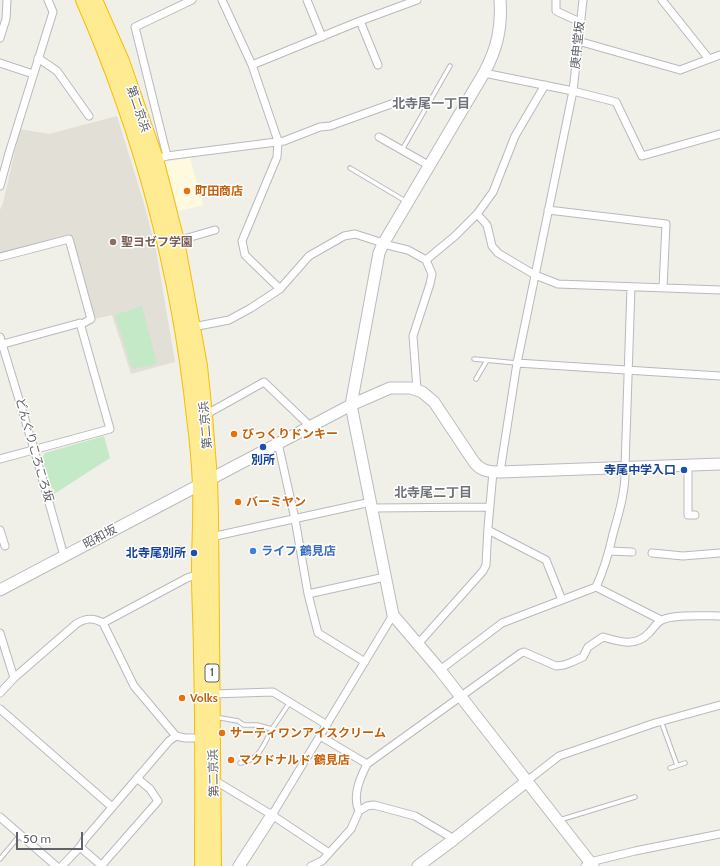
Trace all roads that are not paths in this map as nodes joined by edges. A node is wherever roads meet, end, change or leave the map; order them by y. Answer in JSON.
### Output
{"nodes":[{"id":1,"x":7,"y":0,"type":"edge"},
{"id":2,"x":48,"y":0,"type":"edge"},
{"id":3,"x":83,"y":0,"type":"edge"},
{"id":4,"x":95,"y":0,"type":"edge"},
{"id":5,"x":192,"y":0,"type":"edge"},
{"id":6,"x":222,"y":0,"type":"edge"},
{"id":7,"x":307,"y":0,"type":"edge"},
{"id":8,"x":417,"y":0,"type":"edge"},
{"id":9,"x":500,"y":0,"type":"edge"},
{"id":10,"x":556,"y":0,"type":"edge"},
{"id":11,"x":583,"y":0,"type":"edge"},
{"id":12,"x":662,"y":0,"type":"edge"},
{"id":13,"x":400,"y":3,"type":"edge"},
{"id":14,"x":360,"y":21,"type":"junction"},
{"id":15,"x":580,"y":22,"type":"junction"},
{"id":16,"x":322,"y":37,"type":"junction"},
{"id":17,"x":0,"y":38,"type":"edge"},
{"id":18,"x":578,"y":41,"type":"junction"},
{"id":19,"x":720,"y":55,"type":"edge"},
{"id":20,"x":38,"y":58,"type":"junction"},
{"id":21,"x":709,"y":59,"type":"junction"},
{"id":22,"x":0,"y":63,"type":"edge"},
{"id":23,"x":252,"y":65,"type":"junction"},
{"id":24,"x":378,"y":65,"type":"dead end"},
{"id":25,"x":450,"y":66,"type":"dead end"},
{"id":26,"x":484,"y":73,"type":"junction"},
{"id":27,"x":33,"y":74,"type":"junction"},
{"id":28,"x":545,"y":85,"type":"junction"},
{"id":29,"x":572,"y":91,"type":"junction"},
{"id":30,"x":394,"y":103,"type":"dead end"},
{"id":31,"x":89,"y":116,"type":"dead end"},
{"id":32,"x":720,"y":134,"type":"edge"},
{"id":33,"x":379,"y":137,"type":"dead end"},
{"id":34,"x":278,"y":141,"type":"junction"},
{"id":35,"x":402,"y":150,"type":"junction"},
{"id":36,"x":162,"y":158,"type":"junction"},
{"id":37,"x":430,"y":166,"type":"junction"},
{"id":38,"x":350,"y":168,"type":"dead end"},
{"id":39,"x":0,"y":186,"type":"edge"},
{"id":40,"x":408,"y":203,"type":"junction"},
{"id":41,"x":548,"y":210,"type":"junction"},
{"id":42,"x":477,"y":214,"type":"junction"},
{"id":43,"x":215,"y":230,"type":"dead end"},
{"id":44,"x":177,"y":241,"type":"junction"},
{"id":45,"x":383,"y":244,"type":"junction"},
{"id":46,"x":0,"y":257,"type":"edge"},
{"id":47,"x":426,"y":260,"type":"junction"},
{"id":48,"x":535,"y":275,"type":"junction"},
{"id":49,"x":631,"y":287,"type":"junction"},
{"id":50,"x":663,"y":288,"type":"junction"},
{"id":51,"x":280,"y":289,"type":"junction"},
{"id":52,"x":720,"y":290,"type":"edge"},
{"id":53,"x":80,"y":325,"type":"junction"},
{"id":54,"x":193,"y":327,"type":"junction"},
{"id":55,"x":0,"y":337,"type":"edge"},
{"id":56,"x":1,"y":345,"type":"edge"},
{"id":57,"x":474,"y":360,"type":"dead end"},
{"id":58,"x":486,"y":362,"type":"junction"},
{"id":59,"x":517,"y":364,"type":"junction"},
{"id":60,"x":628,"y":370,"type":"junction"},
{"id":61,"x":720,"y":376,"type":"edge"},
{"id":62,"x":476,"y":379,"type":"dead end"},
{"id":63,"x":417,"y":389,"type":"junction"},
{"id":64,"x":351,"y":405,"type":"junction"},
{"id":65,"x":205,"y":415,"type":"junction"},
{"id":66,"x":310,"y":426,"type":"junction"},
{"id":67,"x":278,"y":444,"type":"junction"},
{"id":68,"x":34,"y":449,"type":"junction"},
{"id":69,"x":0,"y":459,"type":"edge"},
{"id":70,"x":720,"y":464,"type":"edge"},
{"id":71,"x":688,"y":465,"type":"junction"},
{"id":72,"x":625,"y":467,"type":"junction"},
{"id":73,"x":497,"y":472,"type":"junction"},
{"id":74,"x":205,"y":482,"type":"junction"},
{"id":75,"x":372,"y":505,"type":"junction"},
{"id":76,"x":490,"y":506,"type":"junction"},
{"id":77,"x":695,"y":515,"type":"dead end"},
{"id":78,"x":295,"y":519,"type":"junction"},
{"id":79,"x":0,"y":530,"type":"edge"},
{"id":80,"x":488,"y":530,"type":"junction"},
{"id":81,"x":211,"y":537,"type":"junction"},
{"id":82,"x":5,"y":546,"type":"dead end"},
{"id":83,"x":609,"y":551,"type":"junction"},
{"id":84,"x":632,"y":552,"type":"dead end"},
{"id":85,"x":652,"y":553,"type":"dead end"},
{"id":86,"x":720,"y":553,"type":"edge"},
{"id":87,"x":64,"y":556,"type":"junction"},
{"id":88,"x":199,"y":574,"type":"junction"},
{"id":89,"x":385,"y":576,"type":"junction"},
{"id":90,"x":596,"y":587,"type":"junction"},
{"id":91,"x":0,"y":590,"type":"edge"},
{"id":92,"x":308,"y":594,"type":"junction"},
{"id":93,"x":562,"y":600,"type":"junction"},
{"id":94,"x":393,"y":615,"type":"junction"},
{"id":95,"x":720,"y":616,"type":"edge"},
{"id":96,"x":661,"y":620,"type":"junction"},
{"id":97,"x":103,"y":623,"type":"junction"},
{"id":98,"x":0,"y":632,"type":"edge"},
{"id":99,"x":418,"y":644,"type":"junction"},
{"id":100,"x":365,"y":662,"type":"junction"},
{"id":101,"x":440,"y":670,"type":"junction"},
{"id":102,"x":14,"y":678,"type":"junction"},
{"id":103,"x":0,"y":693,"type":"edge"},
{"id":104,"x":212,"y":694,"type":"junction"},
{"id":105,"x":461,"y":697,"type":"junction"},
{"id":106,"x":290,"y":702,"type":"junction"},
{"id":107,"x":720,"y":705,"type":"edge"},
{"id":108,"x":0,"y":709,"type":"edge"},
{"id":109,"x":212,"y":717,"type":"junction"},
{"id":110,"x":661,"y":722,"type":"junction"},
{"id":111,"x":327,"y":725,"type":"junction"},
{"id":112,"x":272,"y":729,"type":"junction"},
{"id":113,"x":176,"y":736,"type":"junction"},
{"id":114,"x":320,"y":736,"type":"junction"},
{"id":115,"x":202,"y":738,"type":"junction"},
{"id":116,"x":240,"y":763,"type":"dead end"},
{"id":117,"x":685,"y":763,"type":"dead end"},
{"id":118,"x":367,"y":764,"type":"junction"},
{"id":119,"x":677,"y":766,"type":"junction"},
{"id":120,"x":670,"y":768,"type":"dead end"},
{"id":121,"x":138,"y":778,"type":"junction"},
{"id":122,"x":214,"y":780,"type":"junction"},
{"id":123,"x":527,"y":781,"type":"junction"},
{"id":124,"x":635,"y":797,"type":"dead end"},
{"id":125,"x":112,"y":807,"type":"junction"},
{"id":126,"x":360,"y":811,"type":"junction"},
{"id":127,"x":272,"y":815,"type":"junction"},
{"id":128,"x":0,"y":817,"type":"edge"},
{"id":129,"x":559,"y":822,"type":"junction"},
{"id":130,"x":720,"y":834,"type":"edge"},
{"id":131,"x":20,"y":835,"type":"junction"},
{"id":132,"x":453,"y":840,"type":"junction"},
{"id":133,"x":80,"y":847,"type":"junction"},
{"id":134,"x":329,"y":853,"type":"junction"},
{"id":135,"x":0,"y":859,"type":"edge"},
{"id":136,"x":589,"y":865,"type":"edge"},
{"id":137,"x":56,"y":866,"type":"edge"},
{"id":138,"x":62,"y":866,"type":"edge"},
{"id":139,"x":101,"y":866,"type":"edge"},
{"id":140,"x":202,"y":866,"type":"edge"},
{"id":141,"x":214,"y":866,"type":"edge"},
{"id":142,"x":239,"y":866,"type":"edge"},
{"id":143,"x":311,"y":866,"type":"edge"},
{"id":144,"x":418,"y":866,"type":"edge"}],
"edges":[{"from":1,"to":17,"type":"street"},
{"from":2,"to":20,"type":"street"},
{"from":3,"to":74,"type":"highway","name":"第二京浜","number":"1"},
{"from":4,"to":36,"type":"highway","name":"第二京浜","number":"1"},
{"from":5,"to":36,"type":"street"},
{"from":6,"to":23,"type":"street"},
{"from":7,"to":16,"type":"street"},
{"from":8,"to":13,"type":"street"},
{"from":9,"to":26,"type":"street"},
{"from":10,"to":15,"type":"street"},
{"from":11,"to":15,"type":"street","name":"庚申堂坂"},
{"from":12,"to":21,"type":"street"},
{"from":13,"to":14,"type":"street"},
{"from":14,"to":16,"type":"street"},
{"from":14,"to":24,"type":"street"},
{"from":15,"to":18,"type":"street","name":"庚申堂坂"},
{"from":16,"to":23,"type":"street"},
{"from":18,"to":21,"type":"street"},
{"from":18,"to":29,"type":"street","name":"庚申堂坂"},
{"from":19,"to":21,"type":"street"},
{"from":20,"to":27,"type":"street"},
{"from":20,"to":31,"type":"street"},
{"from":22,"to":27,"type":"street"},
{"from":23,"to":34,"type":"street"},
{"from":25,"to":35,"type":"lane"},
{"from":26,"to":28,"type":"street"},
{"from":26,"to":37,"type":"street"},
{"from":27,"to":39,"type":"street"},
{"from":28,"to":29,"type":"street"},
{"from":28,"to":42,"type":"street"},
{"from":29,"to":32,"type":"street"},
{"from":29,"to":41,"type":"street","name":"庚申堂坂"},
{"from":30,"to":34,"type":"street"},
{"from":33,"to":35,"type":"street"},
{"from":34,"to":36,"type":"street"},
{"from":34,"to":51,"type":"street"},
{"from":35,"to":37,"type":"street"},
{"from":36,"to":44,"type":"highway","name":"第二京浜","number":"1"},
{"from":37,"to":40,"type":"street"},
{"from":38,"to":40,"type":"lane"},
{"from":40,"to":45,"type":"street"},
{"from":41,"to":48,"type":"street","name":"庚申堂坂"},
{"from":41,"to":50,"type":"street"},
{"from":42,"to":47,"type":"street"},
{"from":42,"to":48,"type":"street"},
{"from":43,"to":44,"type":"street"},
{"from":44,"to":54,"type":"highway","name":"第二京浜","number":"1"},
{"from":45,"to":47,"type":"street"},
{"from":45,"to":51,"type":"street"},
{"from":45,"to":64,"type":"street"},
{"from":46,"to":53,"type":"street"},
{"from":47,"to":63,"type":"street"},
{"from":48,"to":49,"type":"street"},
{"from":48,"to":59,"type":"street","name":"庚申堂坂"},
{"from":49,"to":50,"type":"street"},
{"from":49,"to":60,"type":"street"},
{"from":50,"to":52,"type":"street"},
{"from":51,"to":54,"type":"street"},
{"from":53,"to":56,"type":"street"},
{"from":53,"to":68,"type":"street"},
{"from":54,"to":65,"type":"highway","name":"第二京浜","number":"1"},
{"from":55,"to":56,"type":"street","name":"どんぐりころころ坂"},
{"from":56,"to":68,"type":"street","name":"どんぐりころころ坂"},
{"from":57,"to":58,"type":"lane"},
{"from":58,"to":59,"type":"lane"},
{"from":58,"to":62,"type":"lane"},
{"from":59,"to":60,"type":"street"},
{"from":59,"to":73,"type":"street","name":"庚申堂坂"},
{"from":60,"to":61,"type":"street"},
{"from":60,"to":72,"type":"street"},
{"from":63,"to":64,"type":"street","name":"昭和坂"},
{"from":63,"to":73,"type":"street"},
{"from":64,"to":66,"type":"street","name":"昭和坂"},
{"from":64,"to":75,"type":"street"},
{"from":65,"to":66,"type":"street"},
{"from":65,"to":74,"type":"highway","name":"第二京浜","number":"1"},
{"from":66,"to":67,"type":"street","name":"昭和坂"},
{"from":67,"to":74,"type":"street","name":"昭和坂"},
{"from":67,"to":78,"type":"street"},
{"from":68,"to":69,"type":"street"},
{"from":68,"to":87,"type":"street","name":"どんぐりころころ坂"},
{"from":70,"to":71,"type":"street"},
{"from":71,"to":72,"type":"street"},
{"from":71,"to":77,"type":"street"},
{"from":72,"to":73,"type":"street"},
{"from":72,"to":83,"type":"street"},
{"from":73,"to":76,"type":"street","name":"庚申堂坂"},
{"from":74,"to":81,"type":"highway","name":"第二京浜","number":"1"},
{"from":74,"to":87,"type":"street","name":"昭和坂"},
{"from":74,"to":88,"type":"highway","name":"第二京浜","number":"1"},
{"from":75,"to":76,"type":"street"},
{"from":75,"to":78,"type":"street"},
{"from":75,"to":89,"type":"street"},
{"from":76,"to":80,"type":"street","name":"庚申堂坂"},
{"from":78,"to":81,"type":"street"},
{"from":78,"to":92,"type":"street"},
{"from":79,"to":82,"type":"street"},
{"from":80,"to":93,"type":"street"},
{"from":80,"to":99,"type":"street","name":"庚申堂坂"},
{"from":81,"to":104,"type":"highway","name":"第二京浜","number":"1"},
{"from":83,"to":84,"type":"street"},
{"from":83,"to":90,"type":"street"},
{"from":85,"to":86,"type":"street"},
{"from":87,"to":91,"type":"street","name":"昭和坂"},
{"from":88,"to":97,"type":"street"},
{"from":88,"to":115,"type":"highway","name":"第二京浜","number":"1"},
{"from":89,"to":92,"type":"street"},
{"from":89,"to":94,"type":"street"},
{"from":90,"to":93,"type":"street"},
{"from":90,"to":96,"type":"street"},
{"from":92,"to":100,"type":"street"},
{"from":93,"to":101,"type":"street"},
{"from":94,"to":99,"type":"street"},
{"from":94,"to":100,"type":"street"},
{"from":95,"to":96,"type":"street"},
{"from":96,"to":105,"type":"street"},
{"from":97,"to":102,"type":"street"},
{"from":97,"to":113,"type":"street"},
{"from":98,"to":102,"type":"street"},
{"from":99,"to":101,"type":"street"},
{"from":100,"to":111,"type":"street"},
{"from":101,"to":105,"type":"street"},
{"from":102,"to":103,"type":"street"},
{"from":104,"to":106,"type":"street"},
{"from":104,"to":109,"type":"highway","name":"第二京浜","number":"1"},
{"from":105,"to":118,"type":"street"},
{"from":105,"to":123,"type":"street"},
{"from":106,"to":111,"type":"street"},
{"from":106,"to":112,"type":"lane"},
{"from":107,"to":110,"type":"street"},
{"from":108,"to":125,"type":"street"},
{"from":109,"to":112,"type":"lane"},
{"from":109,"to":122,"type":"highway","name":"第二京浜","number":"1"},
{"from":110,"to":119,"type":"lane"},
{"from":110,"to":123,"type":"street"},
{"from":111,"to":114,"type":"street"},
{"from":112,"to":116,"type":"lane"},
{"from":113,"to":115,"type":"street"},
{"from":113,"to":121,"type":"street"},
{"from":114,"to":118,"type":"street"},
{"from":114,"to":127,"type":"street"},
{"from":115,"to":140,"type":"highway","name":"第二京浜","number":"1"},
{"from":117,"to":119,"type":"lane"},
{"from":118,"to":126,"type":"street"},
{"from":119,"to":120,"type":"lane"},
{"from":121,"to":125,"type":"street"},
{"from":121,"to":139,"type":"street"},
{"from":122,"to":127,"type":"street"},
{"from":122,"to":141,"type":"highway","name":"第二京浜","number":"1"},
{"from":123,"to":129,"type":"street"},
{"from":123,"to":132,"type":"street"},
{"from":124,"to":129,"type":"lane"},
{"from":125,"to":133,"type":"street"},
{"from":126,"to":132,"type":"street"},
{"from":126,"to":134,"type":"street"},
{"from":127,"to":134,"type":"street"},
{"from":127,"to":142,"type":"street"},
{"from":128,"to":131,"type":"street"},
{"from":129,"to":136,"type":"street"},
{"from":130,"to":136,"type":"street"},
{"from":131,"to":135,"type":"lane"},
{"from":131,"to":137,"type":"street"},
{"from":132,"to":144,"type":"street"},
{"from":133,"to":138,"type":"street"},
{"from":133,"to":139,"type":"street"},
{"from":134,"to":143,"type":"street"}]}
